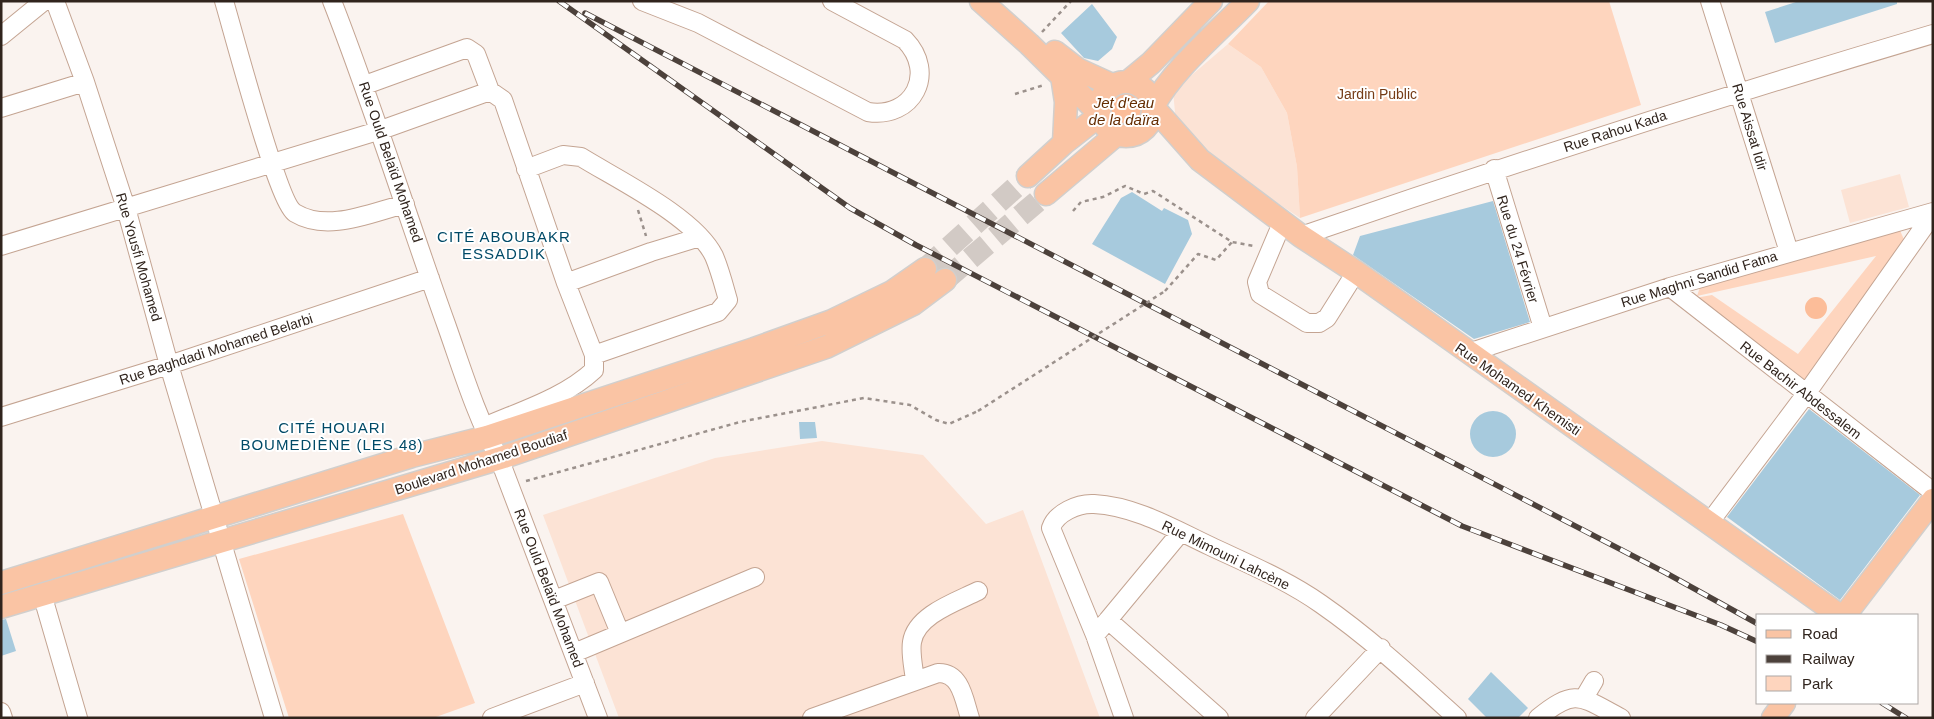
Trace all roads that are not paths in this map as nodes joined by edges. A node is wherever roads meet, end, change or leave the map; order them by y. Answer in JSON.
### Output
{"nodes":[{"id":1,"x":44,"y":1,"type":"edge"},
{"id":2,"x":55,"y":1,"type":"edge"},
{"id":3,"x":224,"y":1,"type":"edge"},
{"id":4,"x":332,"y":1,"type":"edge"},
{"id":5,"x":642,"y":1,"type":"edge"},
{"id":6,"x":832,"y":1,"type":"edge"},
{"id":7,"x":981,"y":1,"type":"edge"},
{"id":8,"x":999,"y":1,"type":"edge"},
{"id":9,"x":1211,"y":1,"type":"edge"},
{"id":10,"x":1248,"y":1,"type":"edge"},
{"id":11,"x":1710,"y":1,"type":"edge"},
{"id":12,"x":1933,"y":34,"type":"edge"},
{"id":13,"x":1,"y":36,"type":"edge"},
{"id":14,"x":1057,"y":80,"type":"junction"},
{"id":15,"x":85,"y":82,"type":"junction"},
{"id":16,"x":1120,"y":84,"type":"junction"},
{"id":17,"x":365,"y":85,"type":"junction"},
{"id":18,"x":490,"y":91,"type":"junction"},
{"id":19,"x":1739,"y":92,"type":"junction"},
{"id":20,"x":1,"y":108,"type":"edge"},
{"id":21,"x":1154,"y":108,"type":"junction"},
{"id":22,"x":1099,"y":114,"type":"junction"},
{"id":23,"x":381,"y":130,"type":"junction"},
{"id":24,"x":1128,"y":134,"type":"junction"},
{"id":25,"x":1064,"y":143,"type":"junction"},
{"id":26,"x":1200,"y":160,"type":"junction"},
{"id":27,"x":272,"y":162,"type":"junction"},
{"id":28,"x":526,"y":169,"type":"junction"},
{"id":29,"x":1494,"y":169,"type":"junction"},
{"id":30,"x":1028,"y":176,"type":"tunnel mouth"},
{"id":31,"x":1046,"y":194,"type":"tunnel mouth"},
{"id":32,"x":405,"y":204,"type":"junction"},
{"id":33,"x":126,"y":208,"type":"junction"},
{"id":34,"x":1933,"y":213,"type":"edge"},
{"id":35,"x":1282,"y":223,"type":"junction"},
{"id":36,"x":1301,"y":236,"type":"junction"},
{"id":37,"x":700,"y":237,"type":"junction"},
{"id":38,"x":1,"y":246,"type":"edge"},
{"id":39,"x":1789,"y":252,"type":"junction"},
{"id":40,"x":925,"y":269,"type":"tunnel mouth"},
{"id":41,"x":1356,"y":272,"type":"junction"},
{"id":42,"x":430,"y":278,"type":"junction"},
{"id":43,"x":944,"y":280,"type":"tunnel mouth"},
{"id":44,"x":566,"y":283,"type":"junction"},
{"id":45,"x":1670,"y":287,"type":"junction"},
{"id":46,"x":1543,"y":328,"type":"junction"},
{"id":47,"x":1468,"y":353,"type":"junction"},
{"id":48,"x":594,"y":355,"type":"junction"},
{"id":49,"x":170,"y":365,"type":"junction"},
{"id":50,"x":1806,"y":394,"type":"junction"},
{"id":51,"x":1,"y":417,"type":"edge"},
{"id":52,"x":486,"y":432,"type":"junction"},
{"id":53,"x":499,"y":458,"type":"junction"},
{"id":54,"x":1933,"y":492,"type":"edge"},
{"id":55,"x":1933,"y":500,"type":"edge"},
{"id":56,"x":214,"y":516,"type":"junction"},
{"id":57,"x":1708,"y":523,"type":"junction"},
{"id":58,"x":1181,"y":532,"type":"junction"},
{"id":59,"x":222,"y":542,"type":"junction"},
{"id":60,"x":755,"y":577,"type":"dead end"},
{"id":61,"x":1,"y":583,"type":"edge"},
{"id":62,"x":978,"y":591,"type":"dead end"},
{"id":63,"x":42,"y":594,"type":"junction"},
{"id":64,"x":554,"y":600,"type":"junction"},
{"id":65,"x":1,"y":607,"type":"edge"},
{"id":66,"x":1838,"y":614,"type":"edge"},
{"id":67,"x":1847,"y":614,"type":"edge"},
{"id":68,"x":1108,"y":620,"type":"junction"},
{"id":69,"x":620,"y":633,"type":"junction"},
{"id":70,"x":1094,"y":635,"type":"junction"},
{"id":71,"x":1381,"y":648,"type":"junction"},
{"id":72,"x":574,"y":653,"type":"junction"},
{"id":73,"x":1594,"y":680,"type":"dead end"},
{"id":74,"x":915,"y":681,"type":"junction"},
{"id":75,"x":585,"y":683,"type":"junction"},
{"id":76,"x":1584,"y":698,"type":"junction"},
{"id":77,"x":1783,"y":704,"type":"edge"},
{"id":78,"x":1,"y":712,"type":"edge"},
{"id":79,"x":3,"y":718,"type":"edge"},
{"id":80,"x":78,"y":718,"type":"edge"},
{"id":81,"x":274,"y":718,"type":"edge"},
{"id":82,"x":492,"y":718,"type":"edge"},
{"id":83,"x":598,"y":718,"type":"edge"},
{"id":84,"x":812,"y":718,"type":"edge"},
{"id":85,"x":970,"y":718,"type":"edge"},
{"id":86,"x":1124,"y":718,"type":"edge"},
{"id":87,"x":1219,"y":718,"type":"edge"},
{"id":88,"x":1315,"y":718,"type":"edge"},
{"id":89,"x":1457,"y":718,"type":"edge"},
{"id":90,"x":1538,"y":718,"type":"edge"},
{"id":91,"x":1620,"y":718,"type":"edge"},
{"id":92,"x":1773,"y":718,"type":"edge"}],
"edges":[{"from":1,"to":13,"type":"street"},
{"from":2,"to":15,"type":"street","name":"Rue Yousfi Mohamed"},
{"from":3,"to":27,"type":"street"},
{"from":4,"to":17,"type":"street","name":"Rue Ould Belaïd Mohamed"},
{"from":5,"to":6,"type":"street"},
{"from":7,"to":14,"type":"main road"},
{"from":8,"to":16,"type":"main road"},
{"from":9,"to":16,"type":"main road"},
{"from":10,"to":21,"type":"main road"},
{"from":11,"to":19,"type":"street","name":"Rue Aissat Idir"},
{"from":12,"to":19,"type":"street","name":"Rue Rahou Kada"},
{"from":14,"to":22,"type":"main road"},
{"from":14,"to":25,"type":"main road"},
{"from":15,"to":20,"type":"street"},
{"from":15,"to":33,"type":"street","name":"Rue Yousfi Mohamed"},
{"from":16,"to":21,"type":"main road"},
{"from":16,"to":22,"type":"main road"},
{"from":17,"to":18,"type":"street"},
{"from":17,"to":23,"type":"street","name":"Rue Ould Belaïd Mohamed"},
{"from":18,"to":23,"type":"street"},
{"from":18,"to":28,"type":"street"},
{"from":19,"to":29,"type":"street","name":"Rue Rahou Kada"},
{"from":19,"to":39,"type":"street","name":"Rue Aissat Idir"},
{"from":21,"to":24,"type":"main road"},
{"from":21,"to":26,"type":"main road","name":"Rue Mohamed Khemisti"},
{"from":22,"to":24,"type":"main road"},
{"from":22,"to":25,"type":"main road"},
{"from":23,"to":27,"type":"street"},
{"from":23,"to":32,"type":"street","name":"Rue Ould Belaïd Mohamed"},
{"from":24,"to":26,"type":"main road","name":"Rue Mohamed Khemisti"},
{"from":24,"to":31,"type":"main road"},
{"from":25,"to":30,"type":"main road"},
{"from":26,"to":35,"type":"main road","name":"Rue Mohamed Khemisti"},
{"from":27,"to":32,"type":"street"},
{"from":27,"to":33,"type":"street"},
{"from":28,"to":37,"type":"street"},
{"from":28,"to":44,"type":"street"},
{"from":29,"to":36,"type":"street","name":"Rue Rahou Kada"},
{"from":29,"to":46,"type":"street","name":"Rue du 24 Février"},
{"from":32,"to":42,"type":"street","name":"Rue Ould Belaïd Mohamed"},
{"from":33,"to":38,"type":"street"},
{"from":33,"to":49,"type":"street","name":"Rue Yousfi Mohamed"},
{"from":34,"to":39,"type":"street","name":"Rue Maghni Sandid Fatna"},
{"from":34,"to":50,"type":"street"},
{"from":35,"to":36,"type":"main road","name":"Rue Mohamed Khemisti"},
{"from":35,"to":41,"type":"street"},
{"from":36,"to":41,"type":"main road","name":"Rue Mohamed Khemisti"},
{"from":37,"to":44,"type":"street"},
{"from":37,"to":48,"type":"street"},
{"from":39,"to":45,"type":"street","name":"Rue Maghni Sandid Fatna"},
{"from":40,"to":52,"type":"main road","name":"Boulevard Mohamed Boudiaf"},
{"from":41,"to":47,"type":"main road","name":"Rue Mohamed Khemisti"},
{"from":42,"to":49,"type":"street","name":"Rue Baghdadi Mohamed Belarbi"},
{"from":42,"to":52,"type":"street","name":"Rue Ould Belaïd Mohamed"},
{"from":43,"to":53,"type":"main road","name":"Boulevard Mohamed Boudiaf"},
{"from":44,"to":48,"type":"street"},
{"from":45,"to":46,"type":"street","name":"Rue Maghni Sandid Fatna"},
{"from":45,"to":50,"type":"street","name":"Rue Bachir Abdessalem"},
{"from":46,"to":47,"type":"street","name":"Rue Maghni Sandid Fatna"},
{"from":47,"to":57,"type":"main road","name":"Rue Mohamed Khemisti"},
{"from":48,"to":52,"type":"street"},
{"from":49,"to":51,"type":"street","name":"Rue Baghdadi Mohamed Belarbi"},
{"from":49,"to":56,"type":"street","name":"Rue Yousfi Mohamed"},
{"from":50,"to":54,"type":"street","name":"Rue Bachir Abdessalem"},
{"from":50,"to":57,"type":"street"},
{"from":52,"to":53,"type":"street","name":"Rue Ould Belaïd Mohamed"},
{"from":52,"to":56,"type":"main road","name":"Boulevard Mohamed Boudiaf"},
{"from":53,"to":59,"type":"main road","name":"Boulevard Mohamed Boudiaf"},
{"from":53,"to":64,"type":"street","name":"Rue Ould Belaïd Mohamed"},
{"from":55,"to":67,"type":"main road"},
{"from":56,"to":59,"type":"street","name":"Rue Yousfi Mohamed"},
{"from":56,"to":61,"type":"main road","name":"Boulevard Mohamed Boudiaf"},
{"from":57,"to":66,"type":"main road","name":"Rue Mohamed Khemisti"},
{"from":58,"to":68,"type":"street"},
{"from":58,"to":70,"type":"street","name":"Rue Mimouni Lahcène"},
{"from":58,"to":71,"type":"street","name":"Rue Mimouni Lahcène"},
{"from":59,"to":63,"type":"main road","name":"Boulevard Mohamed Boudiaf"},
{"from":59,"to":81,"type":"street"},
{"from":60,"to":69,"type":"street"},
{"from":62,"to":74,"type":"street"},
{"from":63,"to":65,"type":"main road","name":"Boulevard Mohamed Boudiaf"},
{"from":63,"to":80,"type":"street"},
{"from":64,"to":69,"type":"street"},
{"from":64,"to":72,"type":"street","name":"Rue Ould Belaïd Mohamed"},
{"from":68,"to":70,"type":"street"},
{"from":68,"to":87,"type":"street"},
{"from":69,"to":72,"type":"street"},
{"from":70,"to":86,"type":"street"},
{"from":71,"to":88,"type":"street"},
{"from":71,"to":89,"type":"street","name":"Rue Mimouni Lahcène"},
{"from":72,"to":75,"type":"street","name":"Rue Ould Belaïd Mohamed"},
{"from":73,"to":76,"type":"street"},
{"from":74,"to":84,"type":"street"},
{"from":74,"to":85,"type":"street"},
{"from":75,"to":82,"type":"street"},
{"from":75,"to":83,"type":"street","name":"Rue Ould Belaïd Mohamed"},
{"from":76,"to":90,"type":"street"},
{"from":76,"to":91,"type":"street"},
{"from":77,"to":92,"type":"main road"},
{"from":78,"to":79,"type":"street"}]}
